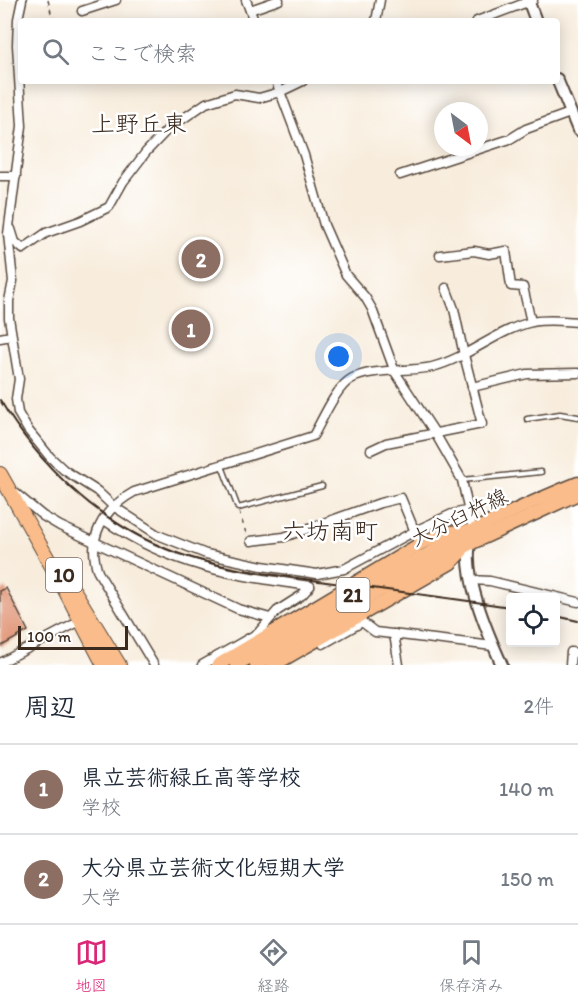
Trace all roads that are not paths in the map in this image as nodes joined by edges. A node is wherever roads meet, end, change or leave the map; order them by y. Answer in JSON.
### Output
{"nodes":[{"id":1,"x":22,"y":0,"type":"edge"},
{"id":2,"x":114,"y":0,"type":"edge"},
{"id":3,"x":246,"y":0,"type":"edge"},
{"id":4,"x":279,"y":0,"type":"edge"},
{"id":5,"x":380,"y":0,"type":"edge"},
{"id":6,"x":530,"y":1,"type":"edge"},
{"id":7,"x":250,"y":10,"type":"junction"},
{"id":8,"x":82,"y":11,"type":"dead end"},
{"id":9,"x":19,"y":18,"type":"edge"},
{"id":10,"x":253,"y":18,"type":"edge"},
{"id":11,"x":377,"y":18,"type":"edge"},
{"id":12,"x":485,"y":18,"type":"edge"},
{"id":13,"x":535,"y":18,"type":"edge"},
{"id":14,"x":18,"y":23,"type":"edge"},
{"id":15,"x":18,"y":57,"type":"edge"},
{"id":16,"x":20,"y":84,"type":"edge"},
{"id":17,"x":277,"y":84,"type":"edge"},
{"id":18,"x":297,"y":84,"type":"edge"},
{"id":19,"x":559,"y":84,"type":"edge"},
{"id":20,"x":280,"y":92,"type":"junction"},
{"id":21,"x":570,"y":113,"type":"junction"},
{"id":22,"x":578,"y":130,"type":"edge"},
{"id":23,"x":0,"y":176,"type":"edge"},
{"id":24,"x":16,"y":176,"type":"junction"},
{"id":25,"x":400,"y":176,"type":"dead end"},
{"id":26,"x":9,"y":223,"type":"junction"},
{"id":27,"x":440,"y":255,"type":"dead end"},
{"id":28,"x":446,"y":288,"type":"dead end"},
{"id":29,"x":531,"y":322,"type":"junction"},
{"id":30,"x":578,"y":322,"type":"edge"},
{"id":31,"x":11,"y":336,"type":"junction"},
{"id":32,"x":0,"y":338,"type":"edge"},
{"id":33,"x":464,"y":355,"type":"junction"},
{"id":34,"x":395,"y":372,"type":"junction"},
{"id":35,"x":578,"y":373,"type":"edge"},
{"id":36,"x":472,"y":387,"type":"junction"},
{"id":37,"x":578,"y":417,"type":"edge"},
{"id":38,"x":527,"y":419,"type":"dead end"},
{"id":39,"x":435,"y":433,"type":"junction"},
{"id":40,"x":371,"y":450,"type":"dead end"},
{"id":41,"x":222,"y":465,"type":"junction"},
{"id":42,"x":541,"y":471,"type":"dead end"},
{"id":43,"x":4,"y":480,"type":"edge"},
{"id":44,"x":462,"y":480,"type":"junction"},
{"id":45,"x":578,"y":483,"type":"edge"},
{"id":46,"x":322,"y":486,"type":"dead end"},
{"id":47,"x":578,"y":494,"type":"edge"},
{"id":48,"x":113,"y":506,"type":"junction"},
{"id":49,"x":470,"y":510,"type":"junction"},
{"id":50,"x":104,"y":520,"type":"junction"},
{"id":51,"x":415,"y":531,"type":"junction"},
{"id":52,"x":473,"y":531,"type":"junction"},
{"id":53,"x":93,"y":541,"type":"junction"},
{"id":54,"x":251,"y":541,"type":"road end"},
{"id":55,"x":420,"y":544,"type":"junction"},
{"id":56,"x":470,"y":544,"type":"junction"},
{"id":57,"x":471,"y":580,"type":"junction"},
{"id":58,"x":578,"y":602,"type":"edge"},
{"id":59,"x":270,"y":618,"type":"junction"},
{"id":60,"x":80,"y":621,"type":"junction"},
{"id":61,"x":394,"y":634,"type":"junction"},
{"id":62,"x":324,"y":640,"type":"junction"},
{"id":63,"x":494,"y":646,"type":"junction"},
{"id":64,"x":578,"y":653,"type":"edge"},
{"id":65,"x":0,"y":664,"type":"edge"},
{"id":66,"x":104,"y":665,"type":"edge"},
{"id":67,"x":119,"y":665,"type":"edge"},
{"id":68,"x":154,"y":665,"type":"edge"},
{"id":69,"x":202,"y":665,"type":"edge"},
{"id":70,"x":218,"y":665,"type":"edge"},
{"id":71,"x":236,"y":665,"type":"edge"},
{"id":72,"x":256,"y":665,"type":"edge"},
{"id":73,"x":274,"y":665,"type":"edge"},
{"id":74,"x":286,"y":665,"type":"edge"},
{"id":75,"x":399,"y":665,"type":"edge"},
{"id":76,"x":502,"y":665,"type":"edge"},
{"id":77,"x":570,"y":665,"type":"edge"}],
"edges":[{"from":1,"to":9,"type":"street"},
{"from":2,"to":8,"type":"street"},
{"from":3,"to":7,"type":"street"},
{"from":4,"to":7,"type":"street"},
{"from":5,"to":11,"type":"street"},
{"from":6,"to":12,"type":"street"},
{"from":6,"to":13,"type":"street"},
{"from":7,"to":10,"type":"street"},
{"from":14,"to":15,"type":"street"},
{"from":16,"to":24,"type":"street"},
{"from":17,"to":20,"type":"street"},
{"from":18,"to":20,"type":"street"},
{"from":19,"to":21,"type":"street"},
{"from":20,"to":26,"type":"street"},
{"from":20,"to":34,"type":"street"},
{"from":21,"to":22,"type":"street"},
{"from":21,"to":25,"type":"street"},
{"from":23,"to":24,"type":"street"},
{"from":24,"to":26,"type":"street"},
{"from":26,"to":31,"type":"street"},
{"from":27,"to":29,"type":"street"},
{"from":28,"to":33,"type":"street"},
{"from":29,"to":30,"type":"street"},
{"from":29,"to":33,"type":"street"},
{"from":31,"to":32,"type":"street"},
{"from":31,"to":48,"type":"street"},
{"from":33,"to":34,"type":"street"},
{"from":33,"to":36,"type":"street"},
{"from":34,"to":39,"type":"street"},
{"from":34,"to":41,"type":"street"},
{"from":35,"to":36,"type":"street"},
{"from":36,"to":39,"type":"street"},
{"from":37,"to":38,"type":"lane"},
{"from":39,"to":40,"type":"street"},
{"from":39,"to":44,"type":"street"},
{"from":41,"to":46,"type":"lane"},
{"from":41,"to":48,"type":"street"},
{"from":42,"to":44,"type":"lane"},
{"from":43,"to":53,"type":"street"},
{"from":43,"to":60,"type":"highway","number":"10"},
{"from":43,"to":67,"type":"highway","number":"10"},
{"from":44,"to":49,"type":"street"},
{"from":45,"to":52,"type":"main road","name":"大分臼杵線","number":"21"},
{"from":47,"to":56,"type":"main road","name":"大分臼杵線","number":"21"},
{"from":48,"to":50,"type":"street"},
{"from":48,"to":51,"type":"street"},
{"from":49,"to":51,"type":"street"},
{"from":49,"to":52,"type":"street"},
{"from":50,"to":53,"type":"street"},
{"from":50,"to":59,"type":"street"},
{"from":51,"to":54,"type":"street"},
{"from":51,"to":55,"type":"street"},
{"from":52,"to":55,"type":"main road"},
{"from":52,"to":56,"type":"street"},
{"from":52,"to":71,"type":"main road","name":"大分臼杵線","number":"21"},
{"from":53,"to":59,"type":"street"},
{"from":53,"to":68,"type":"street"},
{"from":55,"to":70,"type":"main road"},
{"from":56,"to":57,"type":"street"},
{"from":56,"to":62,"type":"main road"},
{"from":56,"to":72,"type":"main road","name":"大分臼杵線","number":"21"},
{"from":57,"to":58,"type":"street"},
{"from":57,"to":63,"type":"street"},
{"from":59,"to":69,"type":"street"},
{"from":60,"to":65,"type":"street"},
{"from":60,"to":66,"type":"highway","number":"10"},
{"from":61,"to":62,"type":"street"},
{"from":61,"to":63,"type":"street"},
{"from":61,"to":75,"type":"street"},
{"from":62,"to":73,"type":"main road"},
{"from":62,"to":74,"type":"street"},
{"from":63,"to":76,"type":"street"},
{"from":64,"to":77,"type":"street"}]}
